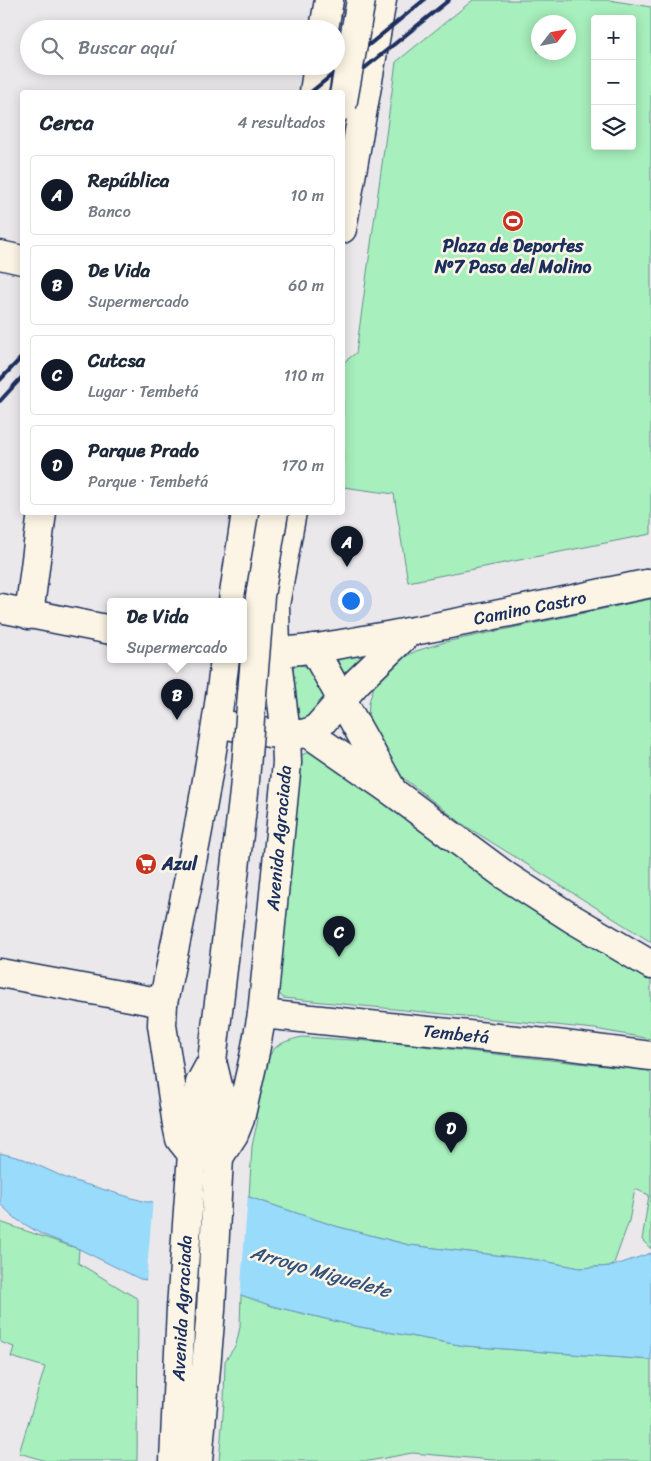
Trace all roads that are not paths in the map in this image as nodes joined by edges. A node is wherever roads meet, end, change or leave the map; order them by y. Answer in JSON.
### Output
{"nodes":[{"id":1,"x":330,"y":0,"type":"edge"},
{"id":2,"x":361,"y":0,"type":"edge"},
{"id":3,"x":382,"y":0,"type":"edge"},
{"id":4,"x":326,"y":20,"type":"edge"},
{"id":5,"x":317,"y":75,"type":"edge"},
{"id":6,"x":314,"y":90,"type":"edge"},
{"id":7,"x":345,"y":90,"type":"edge"},
{"id":8,"x":345,"y":212,"type":"edge"},
{"id":9,"x":0,"y":255,"type":"edge"},
{"id":10,"x":20,"y":260,"type":"edge"},
{"id":11,"x":42,"y":515,"type":"edge"},
{"id":12,"x":246,"y":515,"type":"edge"},
{"id":13,"x":274,"y":515,"type":"edge"},
{"id":14,"x":291,"y":515,"type":"edge"},
{"id":15,"x":651,"y":584,"type":"edge"},
{"id":16,"x":233,"y":598,"type":"edge"},
{"id":17,"x":0,"y":608,"type":"edge"},
{"id":18,"x":29,"y":615,"type":"junction"},
{"id":19,"x":107,"y":629,"type":"edge"},
{"id":20,"x":408,"y":632,"type":"junction"},
{"id":21,"x":313,"y":648,"type":"junction"},
{"id":22,"x":247,"y":652,"type":"edge"},
{"id":23,"x":276,"y":652,"type":"junction"},
{"id":24,"x":225,"y":663,"type":"edge"},
{"id":25,"x":341,"y":700,"type":"junction"},
{"id":26,"x":217,"y":724,"type":"junction"},
{"id":27,"x":297,"y":734,"type":"junction"},
{"id":28,"x":393,"y":792,"type":"junction"},
{"id":29,"x":651,"y":965,"type":"edge"},
{"id":30,"x":0,"y":974,"type":"edge"},
{"id":31,"x":163,"y":1003,"type":"junction"},
{"id":32,"x":262,"y":1014,"type":"junction"},
{"id":33,"x":651,"y":1056,"type":"edge"},
{"id":34,"x":212,"y":1061,"type":"junction"},
{"id":35,"x":192,"y":1154,"type":"junction"},
{"id":36,"x":219,"y":1157,"type":"junction"},
{"id":37,"x":174,"y":1461,"type":"edge"},
{"id":38,"x":198,"y":1461,"type":"edge"}],
"edges":[{"from":1,"to":4,"type":"street"},
{"from":2,"to":7,"type":"street","bridge":true},
{"from":3,"to":8,"type":"street"},
{"from":5,"to":6,"type":"street"},
{"from":9,"to":10,"type":"street"},
{"from":11,"to":18,"type":"street"},
{"from":12,"to":16,"type":"street"},
{"from":13,"to":34,"type":"street","name":"Avenida Agraciada","bridge":true},
{"from":14,"to":23,"type":"street","name":"Avenida Agraciada"},
{"from":15,"to":20,"type":"street","name":"Camino Castro"},
{"from":17,"to":18,"type":"street"},
{"from":18,"to":19,"type":"street"},
{"from":20,"to":21,"type":"street","name":"Camino Castro"},
{"from":20,"to":25,"type":"street"},
{"from":21,"to":23,"type":"street","name":"Camino Castro"},
{"from":21,"to":25,"type":"street"},
{"from":22,"to":23,"type":"street","name":"Camino Castro"},
{"from":23,"to":27,"type":"street","name":"Avenida Agraciada"},
{"from":24,"to":26,"type":"street"},
{"from":25,"to":27,"type":"street"},
{"from":25,"to":28,"type":"street"},
{"from":26,"to":27,"type":"street"},
{"from":26,"to":31,"type":"street"},
{"from":27,"to":28,"type":"street"},
{"from":27,"to":32,"type":"street","name":"Avenida Agraciada"},
{"from":28,"to":29,"type":"street"},
{"from":30,"to":31,"type":"street"},
{"from":31,"to":35,"type":"street"},
{"from":32,"to":33,"type":"street","name":"Tembetá"},
{"from":32,"to":36,"type":"street","name":"Avenida Agraciada"},
{"from":34,"to":35,"type":"street","name":"Avenida Agraciada"},
{"from":34,"to":36,"type":"street","name":"Avenida Agraciada"},
{"from":35,"to":37,"type":"street","name":"Avenida Agraciada"},
{"from":36,"to":38,"type":"street","name":"Avenida Agraciada"}]}
